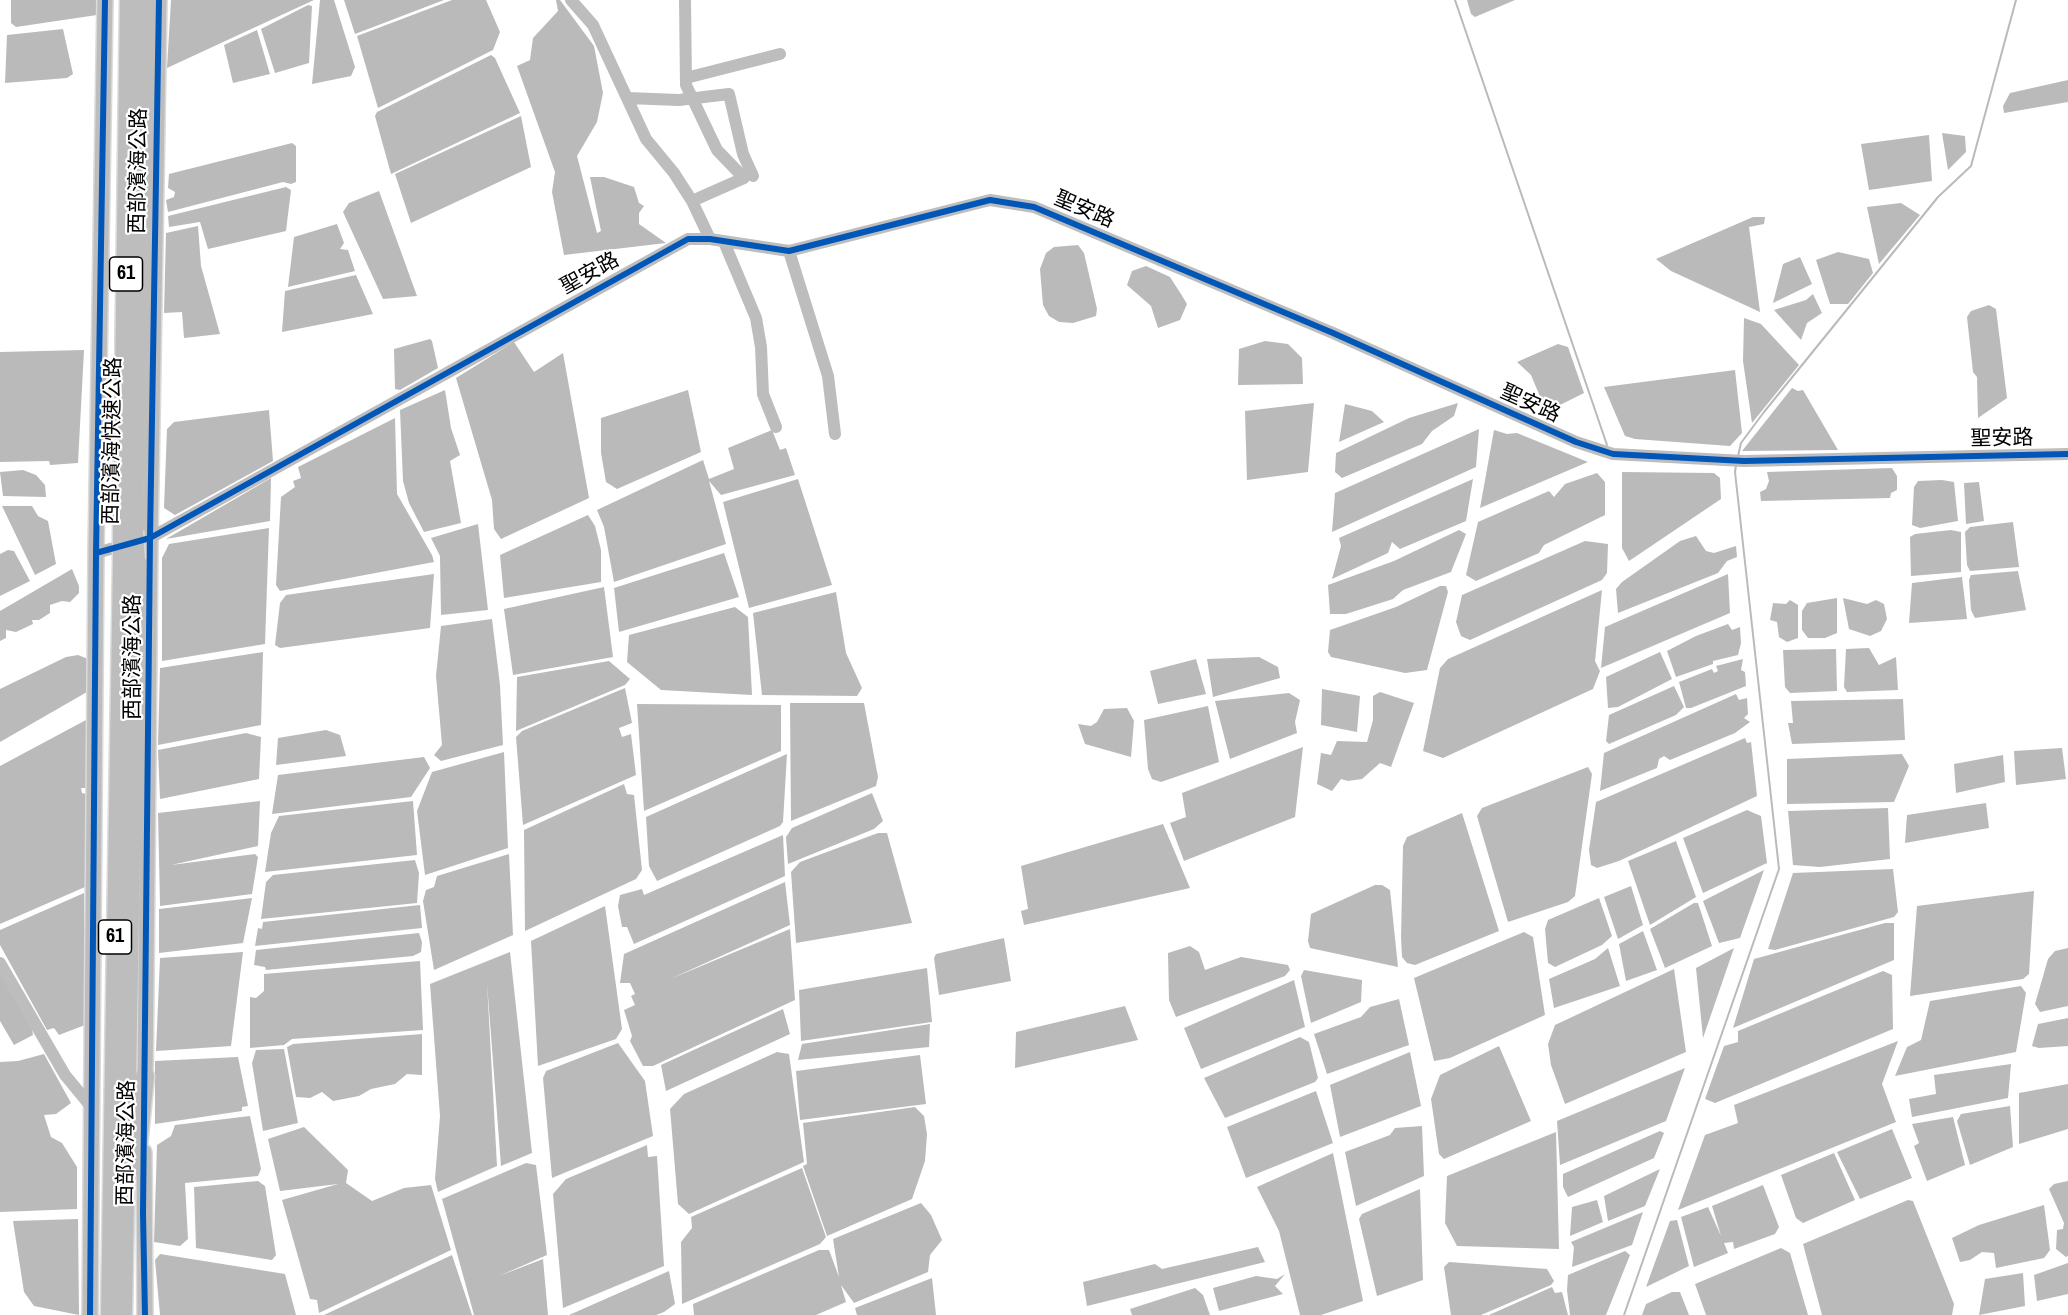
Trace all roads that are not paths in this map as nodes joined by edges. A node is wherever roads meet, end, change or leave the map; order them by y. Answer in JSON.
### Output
{"nodes":[{"id":1,"x":105,"y":0,"type":"edge"},
{"id":2,"x":159,"y":0,"type":"edge"},
{"id":3,"x":571,"y":0,"type":"edge"},
{"id":4,"x":685,"y":0,"type":"edge"},
{"id":5,"x":136,"y":8,"type":"edge"},
{"id":6,"x":780,"y":54,"type":"dead end"},
{"id":7,"x":686,"y":78,"type":"junction"},
{"id":8,"x":627,"y":98,"type":"junction"},
{"id":9,"x":693,"y":100,"type":"junction"},
{"id":10,"x":753,"y":176,"type":"dead end"},
{"id":11,"x":692,"y":201,"type":"junction"},
{"id":12,"x":710,"y":239,"type":"junction"},
{"id":13,"x":724,"y":242,"type":"junction"},
{"id":14,"x":789,"y":251,"type":"junction"},
{"id":15,"x":776,"y":427,"type":"dead end"},
{"id":16,"x":835,"y":434,"type":"dead end"},
{"id":17,"x":2068,"y":454,"type":"edge"},
{"id":18,"x":135,"y":534,"type":"junction"},
{"id":19,"x":96,"y":554,"type":"junction"},
{"id":20,"x":129,"y":560,"type":"junction"},
{"id":21,"x":0,"y":963,"type":"edge"},
{"id":22,"x":145,"y":1076,"type":"junction"},
{"id":23,"x":93,"y":1110,"type":"junction"},
{"id":24,"x":90,"y":1315,"type":"edge"},
{"id":25,"x":110,"y":1315,"type":"edge"},
{"id":26,"x":123,"y":1315,"type":"edge"},
{"id":27,"x":129,"y":1315,"type":"edge"},
{"id":28,"x":145,"y":1315,"type":"edge"}],
"edges":[{"from":1,"to":19,"type":"main road","name":"西部濱海公路"},
{"from":2,"to":18,"type":"main road","name":"西部濱海公路"},
{"from":3,"to":8,"type":"street"},
{"from":4,"to":7,"type":"street"},
{"from":5,"to":18,"type":"highway","name":"西部濱海快速公路","number":"61"},
{"from":6,"to":7,"type":"street"},
{"from":7,"to":9,"type":"street"},
{"from":8,"to":9,"type":"street"},
{"from":8,"to":11,"type":"street"},
{"from":9,"to":10,"type":"street"},
{"from":9,"to":11,"type":"street"},
{"from":11,"to":12,"type":"street"},
{"from":12,"to":13,"type":"street","name":"聖安路"},
{"from":12,"to":18,"type":"street","name":"聖安路"},
{"from":13,"to":14,"type":"street","name":"聖安路"},
{"from":13,"to":15,"type":"street"},
{"from":14,"to":16,"type":"street"},
{"from":14,"to":17,"type":"street","name":"聖安路"},
{"from":18,"to":19,"type":"street","name":"聖安路"},
{"from":18,"to":20,"type":"highway","name":"西部濱海快速公路","number":"61","bridge":true},
{"from":18,"to":22,"type":"main road","name":"西部濱海公路"},
{"from":19,"to":23,"type":"main road","name":"西部濱海公路"},
{"from":20,"to":25,"type":"highway","name":"西部濱海快速公路","number":"61"},
{"from":20,"to":26,"type":"highway","name":"西部濱海快速公路","number":"61"},
{"from":21,"to":23,"type":"street"},
{"from":22,"to":27,"type":"highway"},
{"from":22,"to":28,"type":"main road","name":"西部濱海公路"},
{"from":23,"to":24,"type":"main road","name":"西部濱海公路"}]}
